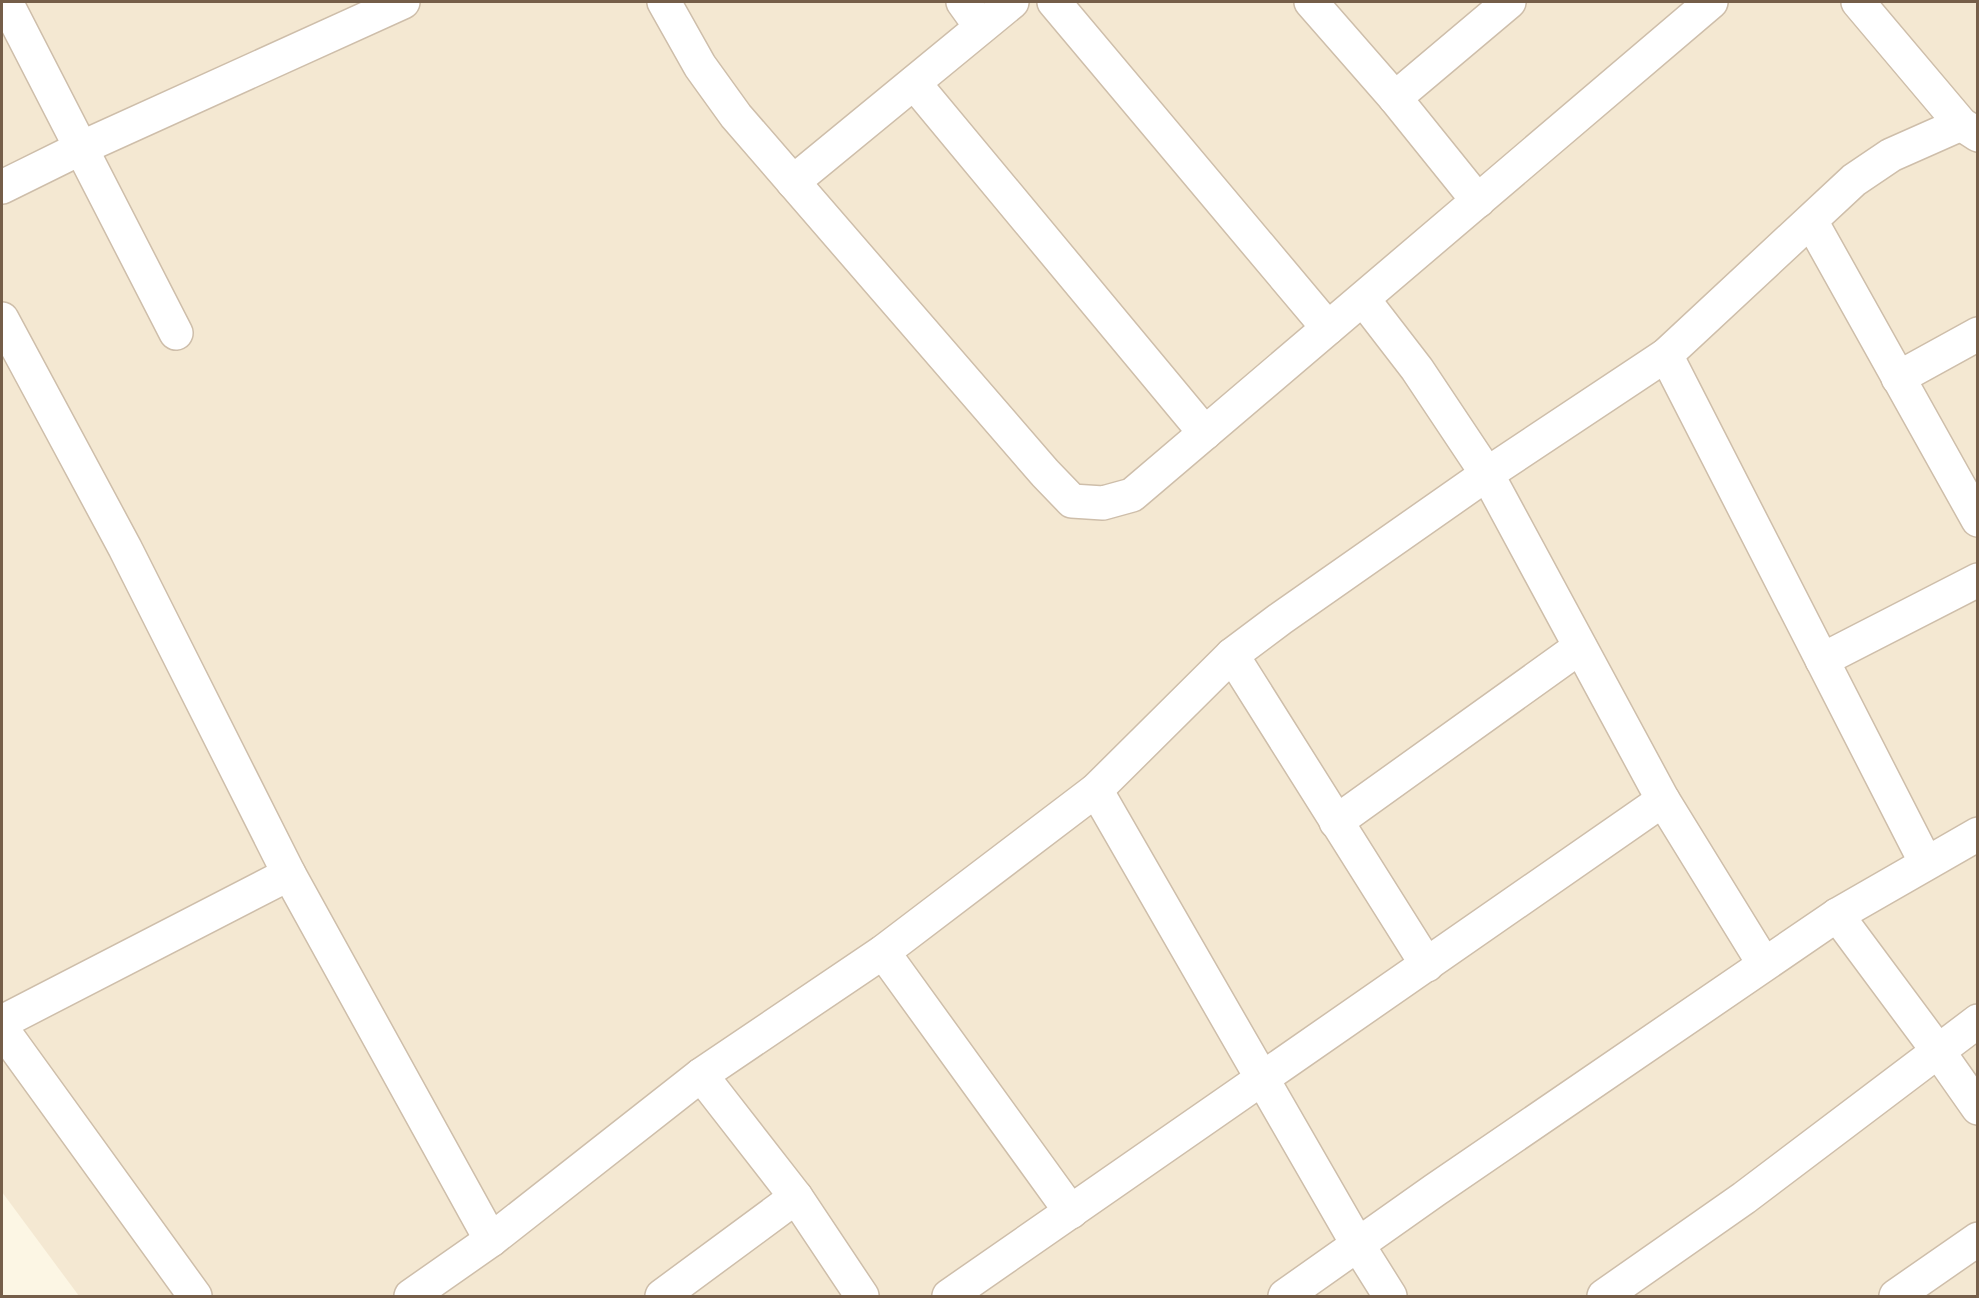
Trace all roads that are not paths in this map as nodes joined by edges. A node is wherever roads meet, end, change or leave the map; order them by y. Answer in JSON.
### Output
{"nodes":[{"id":1,"x":6,"y":2,"type":"edge"},
{"id":2,"x":403,"y":2,"type":"edge"},
{"id":3,"x":664,"y":2,"type":"edge"},
{"id":4,"x":1012,"y":2,"type":"edge"},
{"id":5,"x":1054,"y":2,"type":"edge"},
{"id":6,"x":1311,"y":2,"type":"edge"},
{"id":7,"x":1509,"y":2,"type":"edge"},
{"id":8,"x":1711,"y":2,"type":"edge"},
{"id":9,"x":1858,"y":2,"type":"edge"},
{"id":10,"x":972,"y":14,"type":"edge"},
{"id":11,"x":914,"y":83,"type":"junction"},
{"id":12,"x":1395,"y":99,"type":"junction"},
{"id":13,"x":1969,"y":129,"type":"edge"},
{"id":14,"x":81,"y":148,"type":"junction"},
{"id":15,"x":793,"y":182,"type":"junction"},
{"id":16,"x":2,"y":187,"type":"edge"},
{"id":17,"x":1478,"y":201,"type":"junction"},
{"id":18,"x":1810,"y":221,"type":"junction"},
{"id":19,"x":1363,"y":299,"type":"junction"},
{"id":20,"x":2,"y":319,"type":"edge"},
{"id":21,"x":1328,"y":328,"type":"junction"},
{"id":22,"x":176,"y":333,"type":"dead end"},
{"id":23,"x":1977,"y":334,"type":"edge"},
{"id":24,"x":1666,"y":355,"type":"junction"},
{"id":25,"x":1898,"y":378,"type":"junction"},
{"id":26,"x":1205,"y":433,"type":"junction"},
{"id":27,"x":1487,"y":474,"type":"junction"},
{"id":28,"x":1977,"y":520,"type":"edge"},
{"id":29,"x":1977,"y":580,"type":"edge"},
{"id":30,"x":1580,"y":647,"type":"junction"},
{"id":31,"x":1232,"y":655,"type":"junction"},
{"id":32,"x":1822,"y":660,"type":"junction"},
{"id":33,"x":1096,"y":790,"type":"junction"},
{"id":34,"x":1663,"y":800,"type":"junction"},
{"id":35,"x":1336,"y":822,"type":"junction"},
{"id":36,"x":1977,"y":834,"type":"edge"},
{"id":37,"x":1926,"y":863,"type":"junction"},
{"id":38,"x":289,"y":874,"type":"junction"},
{"id":39,"x":1837,"y":915,"type":"junction"},
{"id":40,"x":883,"y":952,"type":"junction"},
{"id":41,"x":1764,"y":964,"type":"junction"},
{"id":42,"x":1427,"y":965,"type":"junction"},
{"id":43,"x":1977,"y":1021,"type":"edge"},
{"id":44,"x":2,"y":1022,"type":"edge"},
{"id":45,"x":2,"y":1029,"type":"edge"},
{"id":46,"x":1938,"y":1051,"type":"junction"},
{"id":47,"x":701,"y":1075,"type":"junction"},
{"id":48,"x":1263,"y":1079,"type":"junction"},
{"id":49,"x":1977,"y":1108,"type":"edge"},
{"id":50,"x":796,"y":1197,"type":"junction"},
{"id":51,"x":1071,"y":1212,"type":"junction"},
{"id":52,"x":1977,"y":1239,"type":"edge"},
{"id":53,"x":491,"y":1240,"type":"junction"},
{"id":54,"x":1358,"y":1245,"type":"junction"},
{"id":55,"x":195,"y":1296,"type":"edge"},
{"id":56,"x":411,"y":1296,"type":"edge"},
{"id":57,"x":662,"y":1296,"type":"edge"},
{"id":58,"x":862,"y":1296,"type":"edge"},
{"id":59,"x":949,"y":1296,"type":"edge"},
{"id":60,"x":1285,"y":1296,"type":"edge"},
{"id":61,"x":1390,"y":1296,"type":"edge"},
{"id":62,"x":1604,"y":1296,"type":"edge"},
{"id":63,"x":1896,"y":1296,"type":"edge"}],
"edges":[{"from":1,"to":14,"type":"street"},
{"from":2,"to":14,"type":"street"},
{"from":3,"to":15,"type":"street"},
{"from":4,"to":10,"type":"street"},
{"from":5,"to":21,"type":"street"},
{"from":6,"to":12,"type":"street"},
{"from":7,"to":12,"type":"street"},
{"from":8,"to":17,"type":"street"},
{"from":9,"to":13,"type":"street"},
{"from":10,"to":11,"type":"street"},
{"from":11,"to":15,"type":"street"},
{"from":11,"to":26,"type":"street"},
{"from":12,"to":17,"type":"street"},
{"from":13,"to":18,"type":"street"},
{"from":14,"to":16,"type":"street"},
{"from":14,"to":22,"type":"street"},
{"from":15,"to":26,"type":"street"},
{"from":17,"to":19,"type":"street"},
{"from":18,"to":24,"type":"street"},
{"from":18,"to":25,"type":"street"},
{"from":19,"to":21,"type":"street"},
{"from":19,"to":27,"type":"street"},
{"from":20,"to":38,"type":"street"},
{"from":21,"to":26,"type":"street"},
{"from":23,"to":25,"type":"street"},
{"from":24,"to":27,"type":"street"},
{"from":24,"to":32,"type":"street"},
{"from":25,"to":28,"type":"street"},
{"from":27,"to":30,"type":"street"},
{"from":27,"to":31,"type":"street"},
{"from":29,"to":32,"type":"street"},
{"from":30,"to":34,"type":"street"},
{"from":30,"to":35,"type":"street"},
{"from":31,"to":33,"type":"street"},
{"from":31,"to":35,"type":"street"},
{"from":32,"to":37,"type":"street"},
{"from":33,"to":40,"type":"street"},
{"from":33,"to":48,"type":"street"},
{"from":34,"to":41,"type":"street"},
{"from":34,"to":42,"type":"street"},
{"from":35,"to":42,"type":"street"},
{"from":36,"to":37,"type":"street"},
{"from":37,"to":39,"type":"street"},
{"from":38,"to":44,"type":"street"},
{"from":38,"to":53,"type":"street"},
{"from":39,"to":41,"type":"street"},
{"from":39,"to":46,"type":"street"},
{"from":40,"to":47,"type":"street"},
{"from":40,"to":51,"type":"street"},
{"from":41,"to":54,"type":"street"},
{"from":42,"to":48,"type":"street"},
{"from":43,"to":46,"type":"street"},
{"from":45,"to":55,"type":"street"},
{"from":46,"to":49,"type":"street"},
{"from":46,"to":62,"type":"street"},
{"from":47,"to":50,"type":"street"},
{"from":47,"to":53,"type":"street"},
{"from":48,"to":51,"type":"street"},
{"from":48,"to":54,"type":"street"},
{"from":50,"to":57,"type":"street"},
{"from":50,"to":58,"type":"street"},
{"from":51,"to":59,"type":"street"},
{"from":52,"to":63,"type":"street"},
{"from":53,"to":56,"type":"street"},
{"from":54,"to":60,"type":"street"},
{"from":54,"to":61,"type":"street"}]}
